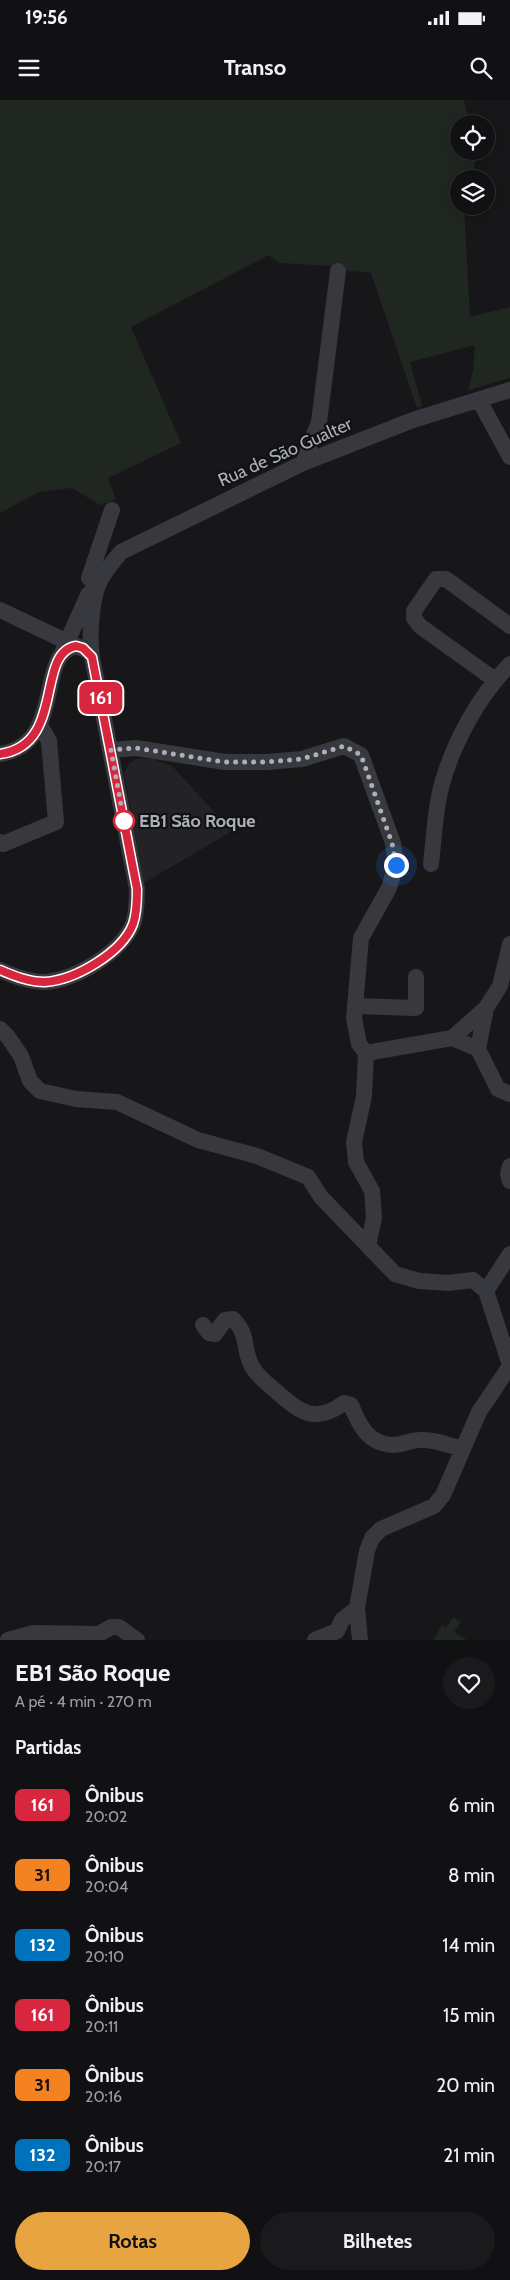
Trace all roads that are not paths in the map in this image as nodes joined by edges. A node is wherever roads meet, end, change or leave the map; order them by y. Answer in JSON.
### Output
{"nodes":[{"id":1,"x":338,"y":271,"type":"dead end"},
{"id":2,"x":510,"y":390,"type":"edge"},
{"id":3,"x":479,"y":400,"type":"junction"},
{"id":4,"x":510,"y":458,"type":"edge"},
{"id":5,"x":304,"y":463,"type":"junction"},
{"id":6,"x":112,"y":510,"type":"dead end"},
{"id":7,"x":98,"y":585,"type":"junction"},
{"id":8,"x":0,"y":610,"type":"edge"},
{"id":9,"x":510,"y":626,"type":"edge"},
{"id":10,"x":74,"y":644,"type":"junction"},
{"id":11,"x":510,"y":664,"type":"edge"},
{"id":12,"x":494,"y":680,"type":"junction"},
{"id":13,"x":40,"y":725,"type":"junction"},
{"id":14,"x":111,"y":750,"type":"junction"},
{"id":15,"x":0,"y":754,"type":"edge"},
{"id":16,"x":0,"y":842,"type":"edge"},
{"id":17,"x":431,"y":864,"type":"dead end"},
{"id":18,"x":510,"y":944,"type":"edge"},
{"id":19,"x":0,"y":970,"type":"edge"},
{"id":20,"x":416,"y":977,"type":"dead end"},
{"id":21,"x":355,"y":1006,"type":"junction"},
{"id":22,"x":486,"y":1008,"type":"junction"},
{"id":23,"x":0,"y":1029,"type":"edge"},
{"id":24,"x":452,"y":1038,"type":"junction"},
{"id":25,"x":478,"y":1049,"type":"junction"},
{"id":26,"x":366,"y":1054,"type":"junction"},
{"id":27,"x":510,"y":1094,"type":"edge"},
{"id":28,"x":510,"y":1166,"type":"edge"},
{"id":29,"x":510,"y":1181,"type":"edge"},
{"id":30,"x":368,"y":1246,"type":"junction"},
{"id":31,"x":510,"y":1254,"type":"edge"},
{"id":32,"x":486,"y":1291,"type":"junction"},
{"id":33,"x":203,"y":1325,"type":"dead end"},
{"id":34,"x":510,"y":1365,"type":"edge"},
{"id":35,"x":462,"y":1449,"type":"junction"},
{"id":36,"x":357,"y":1608,"type":"junction"},
{"id":37,"x":343,"y":1635,"type":"edge"},
{"id":38,"x":8,"y":1640,"type":"edge"},
{"id":39,"x":137,"y":1640,"type":"edge"},
{"id":40,"x":315,"y":1640,"type":"edge"},
{"id":41,"x":360,"y":1640,"type":"edge"}],
"edges":[{"from":1,"to":5,"type":"street"},
{"from":2,"to":3,"type":"street","name":"Rua de São Gualter"},
{"from":3,"to":4,"type":"street"},
{"from":3,"to":5,"type":"street","name":"Rua de São Gualter"},
{"from":5,"to":7,"type":"street","name":"Rua de São Gualter"},
{"from":6,"to":7,"type":"street"},
{"from":7,"to":10,"type":"street","name":"Rua de São Gualter"},
{"from":8,"to":10,"type":"street"},
{"from":9,"to":12,"type":"street"},
{"from":10,"to":13,"type":"street","name":"Rua de São Gualter"},
{"from":10,"to":14,"type":"street"},
{"from":11,"to":12,"type":"street"},
{"from":12,"to":17,"type":"street"},
{"from":13,"to":15,"type":"street"},
{"from":13,"to":16,"type":"street"},
{"from":14,"to":19,"type":"street"},
{"from":14,"to":21,"type":"street"},
{"from":18,"to":22,"type":"street"},
{"from":20,"to":21,"type":"street"},
{"from":21,"to":26,"type":"street"},
{"from":22,"to":24,"type":"street"},
{"from":22,"to":25,"type":"street"},
{"from":23,"to":30,"type":"street"},
{"from":24,"to":25,"type":"street"},
{"from":24,"to":26,"type":"street"},
{"from":25,"to":27,"type":"street"},
{"from":26,"to":30,"type":"street"},
{"from":28,"to":29,"type":"street"},
{"from":30,"to":32,"type":"street"},
{"from":31,"to":32,"type":"street"},
{"from":32,"to":34,"type":"street"},
{"from":33,"to":35,"type":"street"},
{"from":34,"to":35,"type":"street"},
{"from":35,"to":36,"type":"street"},
{"from":36,"to":37,"type":"street"},
{"from":36,"to":41,"type":"street"},
{"from":37,"to":40,"type":"street"},
{"from":38,"to":39,"type":"street"}]}
